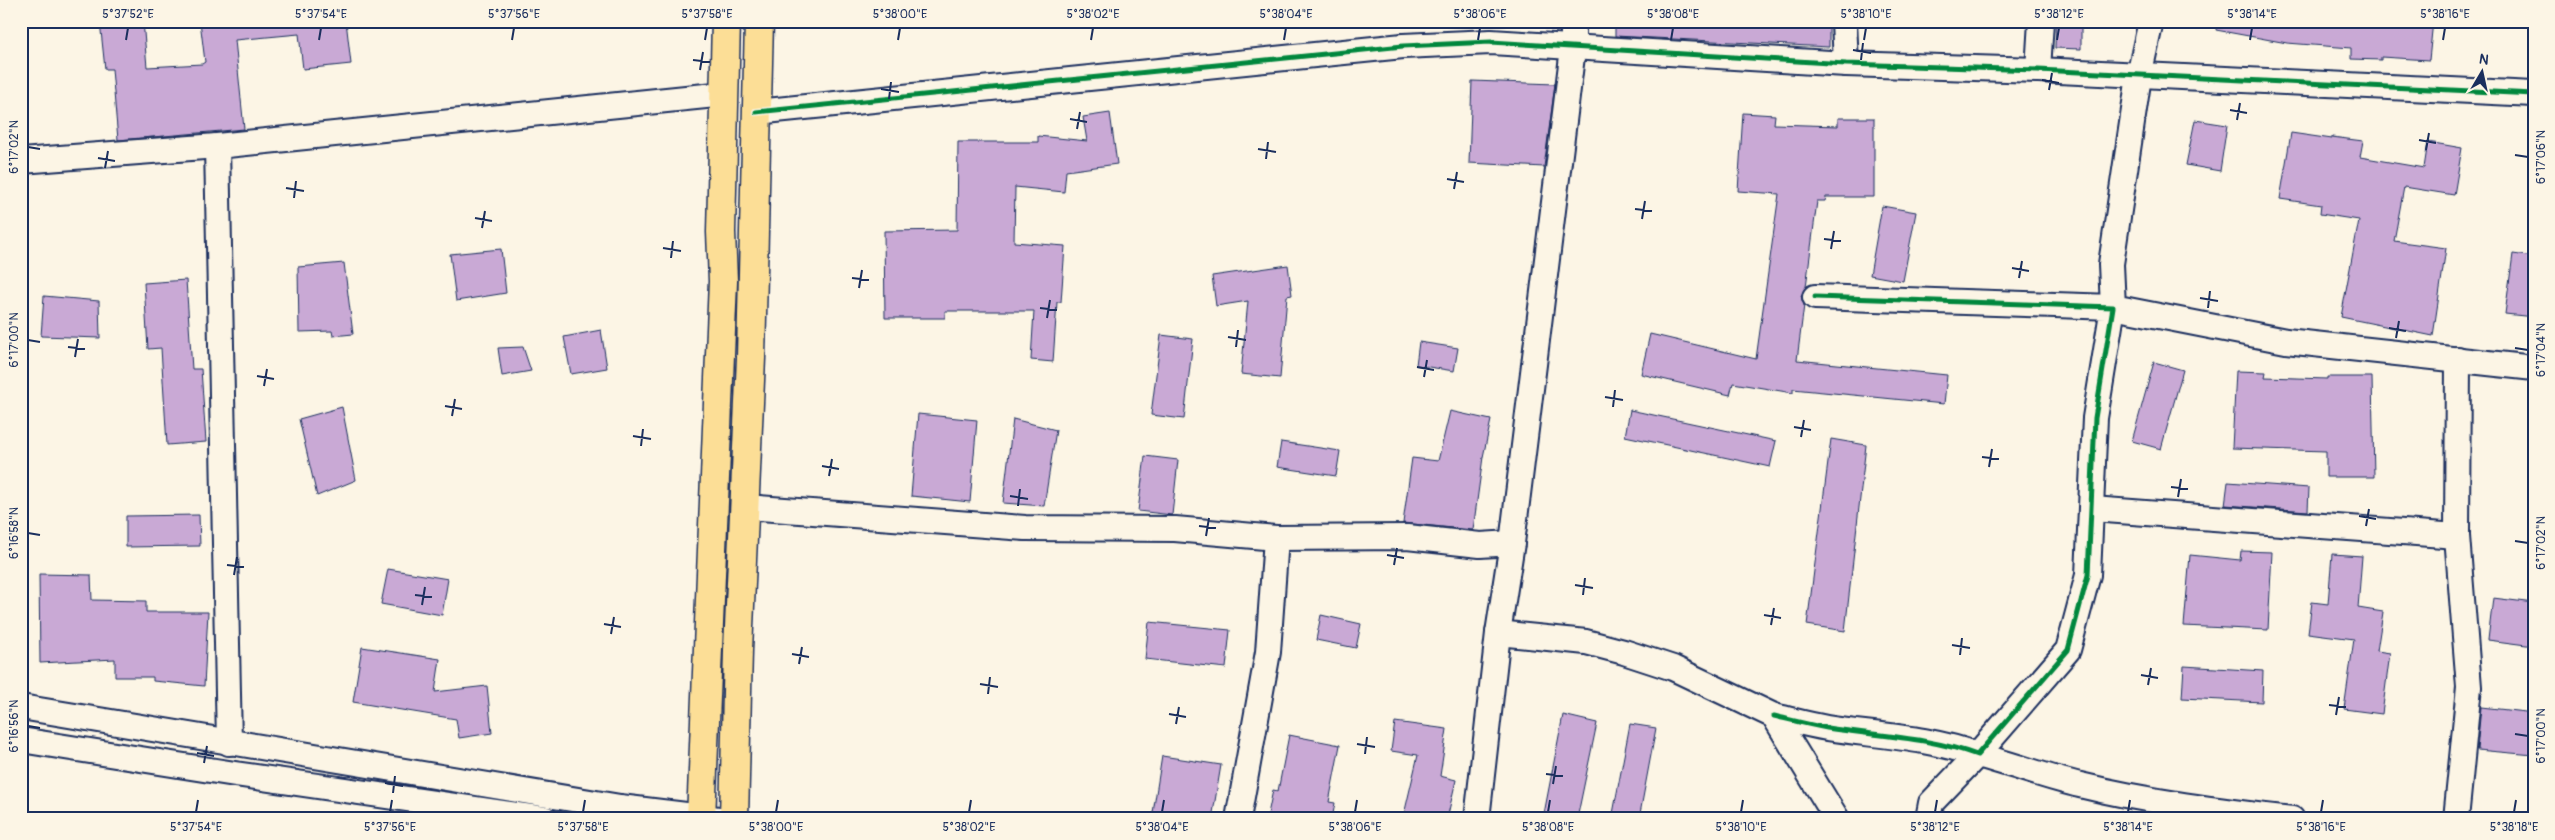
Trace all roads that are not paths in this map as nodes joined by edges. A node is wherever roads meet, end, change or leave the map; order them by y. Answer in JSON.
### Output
{"nodes":[{"id":1,"x":726,"y":21,"type":"edge"},
{"id":2,"x":759,"y":21,"type":"edge"},
{"id":3,"x":1573,"y":21,"type":"edge"},
{"id":4,"x":1844,"y":21,"type":"edge"},
{"id":5,"x":2041,"y":21,"type":"edge"},
{"id":6,"x":2151,"y":21,"type":"edge"},
{"id":7,"x":1573,"y":48,"type":"junction"},
{"id":8,"x":1846,"y":64,"type":"junction"},
{"id":9,"x":2038,"y":70,"type":"junction"},
{"id":10,"x":2139,"y":76,"type":"junction"},
{"id":11,"x":725,"y":94,"type":"junction"},
{"id":12,"x":2534,"y":94,"type":"edge"},
{"id":13,"x":756,"y":112,"type":"junction"},
{"id":14,"x":217,"y":146,"type":"junction"},
{"id":15,"x":21,"y":162,"type":"edge"},
{"id":16,"x":1815,"y":297,"type":"dead end"},
{"id":17,"x":2113,"y":306,"type":"junction"},
{"id":18,"x":2458,"y":359,"type":"junction"},
{"id":19,"x":2534,"y":368,"type":"edge"},
{"id":20,"x":744,"y":507,"type":"junction"},
{"id":21,"x":2092,"y":509,"type":"junction"},
{"id":22,"x":2457,"y":536,"type":"junction"},
{"id":23,"x":1276,"y":538,"type":"junction"},
{"id":24,"x":1512,"y":543,"type":"junction"},
{"id":25,"x":1498,"y":633,"type":"junction"},
{"id":26,"x":21,"y":707,"type":"edge"},
{"id":27,"x":1774,"y":716,"type":"junction"},
{"id":28,"x":21,"y":740,"type":"edge"},
{"id":29,"x":229,"y":743,"type":"junction"},
{"id":30,"x":1977,"y":755,"type":"junction"},
{"id":31,"x":707,"y":818,"type":"edge"},
{"id":32,"x":545,"y":819,"type":"edge"},
{"id":33,"x":734,"y":819,"type":"edge"},
{"id":34,"x":1238,"y":819,"type":"edge"},
{"id":35,"x":1477,"y":819,"type":"edge"},
{"id":36,"x":1836,"y":819,"type":"edge"},
{"id":37,"x":1928,"y":819,"type":"edge"},
{"id":38,"x":2292,"y":819,"type":"edge"},
{"id":39,"x":2456,"y":819,"type":"edge"}],
"edges":[{"from":1,"to":11,"type":"highway"},
{"from":2,"to":13,"type":"highway"},
{"from":3,"to":7,"type":"street"},
{"from":4,"to":8,"type":"street"},
{"from":5,"to":9,"type":"street"},
{"from":6,"to":10,"type":"street"},
{"from":7,"to":8,"type":"street"},
{"from":7,"to":13,"type":"street"},
{"from":7,"to":24,"type":"street"},
{"from":8,"to":9,"type":"street"},
{"from":9,"to":10,"type":"street"},
{"from":10,"to":12,"type":"street"},
{"from":10,"to":17,"type":"street"},
{"from":11,"to":14,"type":"street"},
{"from":11,"to":31,"type":"highway"},
{"from":13,"to":20,"type":"highway"},
{"from":14,"to":15,"type":"street"},
{"from":14,"to":29,"type":"street"},
{"from":16,"to":17,"type":"street"},
{"from":17,"to":18,"type":"street"},
{"from":17,"to":21,"type":"street"},
{"from":18,"to":19,"type":"street"},
{"from":18,"to":22,"type":"street"},
{"from":20,"to":23,"type":"street"},
{"from":20,"to":33,"type":"highway"},
{"from":21,"to":22,"type":"street"},
{"from":21,"to":30,"type":"street"},
{"from":22,"to":39,"type":"street"},
{"from":23,"to":24,"type":"street"},
{"from":23,"to":34,"type":"street"},
{"from":24,"to":25,"type":"street"},
{"from":25,"to":27,"type":"street"},
{"from":25,"to":35,"type":"street"},
{"from":26,"to":29,"type":"street"},
{"from":27,"to":30,"type":"street"},
{"from":27,"to":36,"type":"street"},
{"from":28,"to":32,"type":"street"},
{"from":29,"to":31,"type":"street"},
{"from":30,"to":37,"type":"street"},
{"from":30,"to":38,"type":"street"}]}
